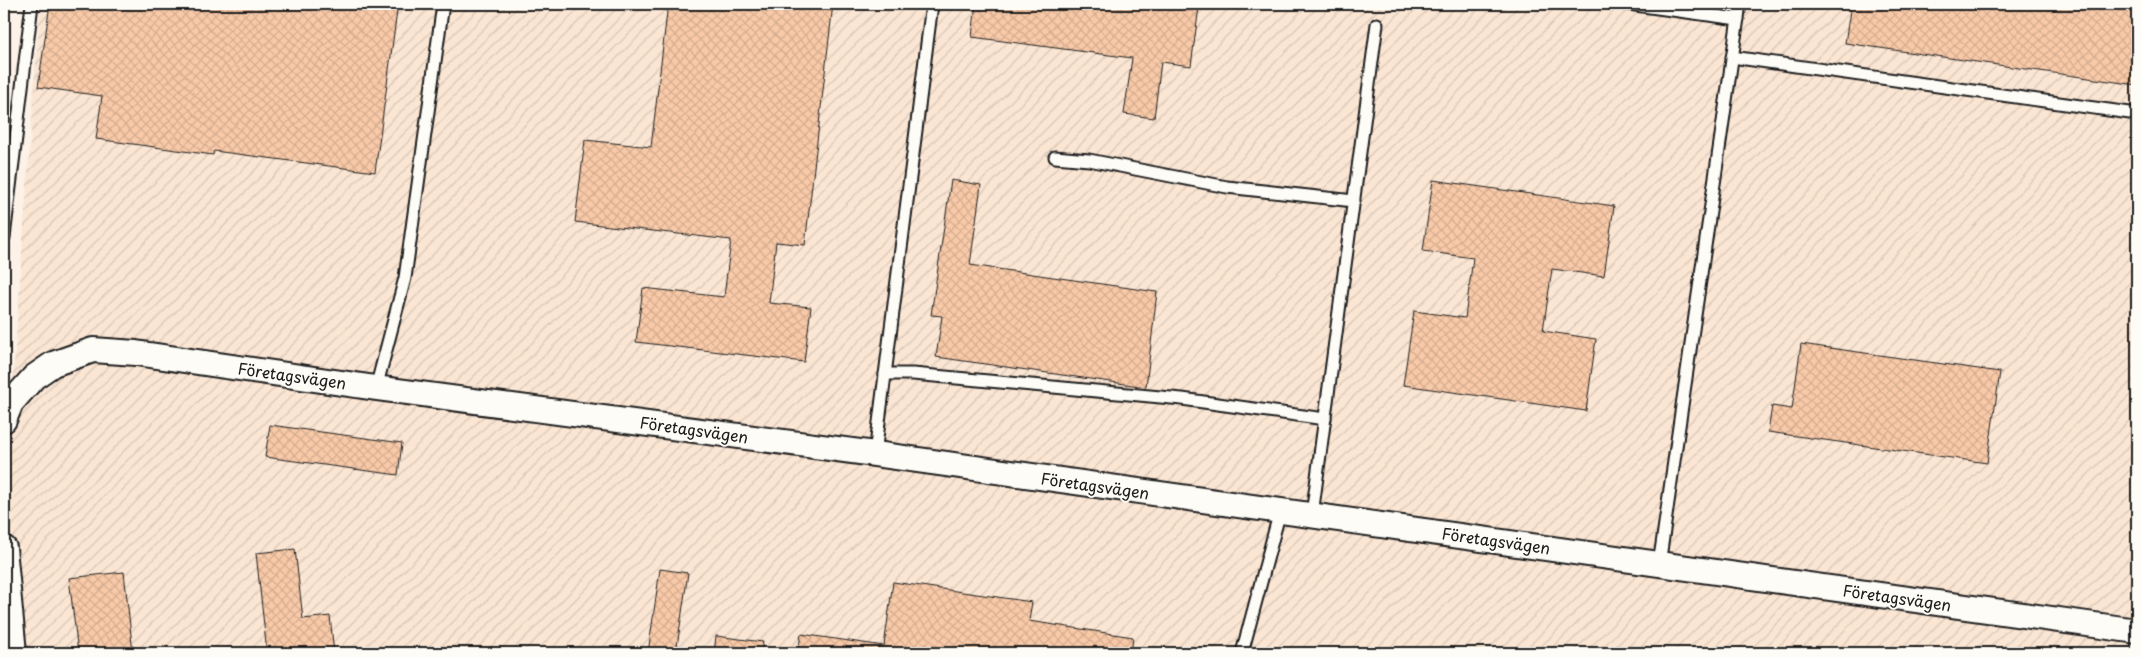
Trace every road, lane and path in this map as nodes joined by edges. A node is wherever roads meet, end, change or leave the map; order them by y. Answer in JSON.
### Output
{"nodes":[{"id":1,"x":32,"y":4,"type":"edge"},
{"id":2,"x":443,"y":4,"type":"edge"},
{"id":3,"x":932,"y":4,"type":"edge"},
{"id":4,"x":1628,"y":4,"type":"edge"},
{"id":5,"x":1740,"y":4,"type":"edge"},
{"id":6,"x":1738,"y":19,"type":"junction"},
{"id":7,"x":1378,"y":24,"type":"dead end"},
{"id":8,"x":1732,"y":57,"type":"junction"},
{"id":9,"x":2137,"y":114,"type":"edge"},
{"id":10,"x":1055,"y":157,"type":"dead end"},
{"id":11,"x":1354,"y":201,"type":"junction"},
{"id":12,"x":4,"y":237,"type":"edge"},
{"id":13,"x":885,"y":374,"type":"junction"},
{"id":14,"x":376,"y":388,"type":"junction"},
{"id":15,"x":1325,"y":419,"type":"junction"},
{"id":16,"x":4,"y":420,"type":"edge"},
{"id":17,"x":875,"y":454,"type":"junction"},
{"id":18,"x":1280,"y":512,"type":"junction"},
{"id":19,"x":1312,"y":515,"type":"junction"},
{"id":20,"x":4,"y":548,"type":"edge"},
{"id":21,"x":1660,"y":565,"type":"junction"},
{"id":22,"x":2137,"y":631,"type":"edge"},
{"id":23,"x":14,"y":653,"type":"edge"},
{"id":24,"x":1242,"y":653,"type":"edge"}],
"edges":[{"from":1,"to":12,"type":"lane"},
{"from":2,"to":14,"type":"lane"},
{"from":3,"to":13,"type":"lane"},
{"from":4,"to":6,"type":"lane"},
{"from":5,"to":6,"type":"lane"},
{"from":6,"to":8,"type":"lane"},
{"from":7,"to":11,"type":"lane"},
{"from":8,"to":9,"type":"lane"},
{"from":8,"to":21,"type":"lane"},
{"from":10,"to":11,"type":"lane"},
{"from":11,"to":15,"type":"lane"},
{"from":13,"to":15,"type":"lane"},
{"from":13,"to":17,"type":"lane"},
{"from":14,"to":16,"type":"street","name":"Företagsvägen"},
{"from":14,"to":17,"type":"street","name":"Företagsvägen"},
{"from":15,"to":19,"type":"lane"},
{"from":17,"to":18,"type":"street","name":"Företagsvägen"},
{"from":18,"to":19,"type":"street","name":"Företagsvägen"},
{"from":18,"to":24,"type":"lane"},
{"from":19,"to":21,"type":"street","name":"Företagsvägen"},
{"from":20,"to":23,"type":"street"},
{"from":21,"to":22,"type":"street","name":"Företagsvägen"}]}
